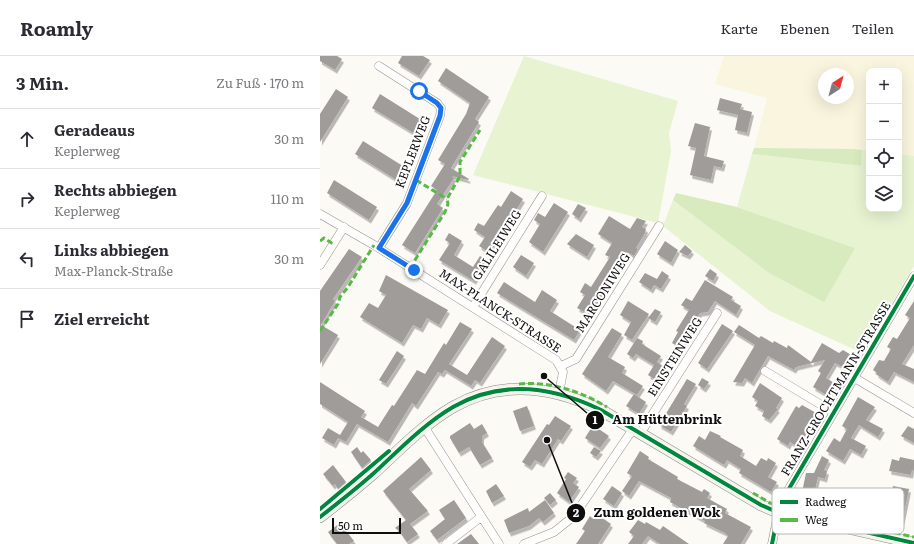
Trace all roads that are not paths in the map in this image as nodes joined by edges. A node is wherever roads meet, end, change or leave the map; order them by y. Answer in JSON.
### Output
{"nodes":[{"id":1,"x":379,"y":66,"type":"dead end"},
{"id":2,"x":542,"y":196,"type":"dead end"},
{"id":3,"x":320,"y":214,"type":"edge"},
{"id":4,"x":659,"y":226,"type":"dead end"},
{"id":5,"x":344,"y":227,"type":"junction"},
{"id":6,"x":379,"y":248,"type":"junction"},
{"id":7,"x":320,"y":265,"type":"edge"},
{"id":8,"x":914,"y":276,"type":"edge"},
{"id":9,"x":473,"y":307,"type":"junction"},
{"id":10,"x":717,"y":313,"type":"dead end"},
{"id":11,"x":561,"y":366,"type":"junction"},
{"id":12,"x":765,"y":371,"type":"dead end"},
{"id":13,"x":853,"y":377,"type":"junction"},
{"id":14,"x":559,"y":393,"type":"junction"},
{"id":15,"x":833,"y":412,"type":"junction"},
{"id":16,"x":914,"y":413,"type":"edge"},
{"id":17,"x":425,"y":428,"type":"junction"},
{"id":18,"x":637,"y":432,"type":"junction"},
{"id":19,"x":789,"y":488,"type":"edge"},
{"id":20,"x":772,"y":510,"type":"edge"},
{"id":21,"x":320,"y":517,"type":"edge"},
{"id":22,"x":481,"y":517,"type":"junction"},
{"id":23,"x":774,"y":534,"type":"edge"},
{"id":24,"x":874,"y":534,"type":"edge"},
{"id":25,"x":914,"y":543,"type":"edge"},
{"id":26,"x":446,"y":544,"type":"edge"},
{"id":27,"x":499,"y":544,"type":"edge"},
{"id":28,"x":524,"y":544,"type":"edge"},
{"id":29,"x":772,"y":544,"type":"edge"}],
"edges":[{"from":1,"to":6,"type":"street","name":"KEPLERWEG"},
{"from":2,"to":9,"type":"street","name":"GALILEIWEG"},
{"from":3,"to":5,"type":"street","name":"MAX-PLANCK-STRASSE"},
{"from":4,"to":11,"type":"street","name":"MARCONIWEG"},
{"from":5,"to":6,"type":"street","name":"MAX-PLANCK-STRASSE"},
{"from":5,"to":7,"type":"street"},
{"from":6,"to":9,"type":"street","name":"MAX-PLANCK-STRASSE"},
{"from":8,"to":13,"type":"street","name":"FRANZ-GROCHTMANN-STRASSE"},
{"from":9,"to":11,"type":"street","name":"MAX-PLANCK-STRASSE"},
{"from":10,"to":18,"type":"street","name":"EINSTEINWEG"},
{"from":11,"to":14,"type":"street","name":"MAX-PLANCK-STRASSE"},
{"from":12,"to":15,"type":"street"},
{"from":13,"to":15,"type":"street","name":"FRANZ-GROCHTMANN-STRASSE"},
{"from":13,"to":16,"type":"street"},
{"from":14,"to":17,"type":"street"},
{"from":14,"to":18,"type":"street"},
{"from":15,"to":19,"type":"street","name":"FRANZ-GROCHTMANN-STRASSE"},
{"from":17,"to":21,"type":"street"},
{"from":17,"to":22,"type":"street"},
{"from":18,"to":20,"type":"street"},
{"from":18,"to":28,"type":"street","name":"EINSTEINWEG"},
{"from":22,"to":26,"type":"street"},
{"from":22,"to":27,"type":"street"},
{"from":23,"to":29,"type":"street","name":"FRANZ-GROCHTMANN-STRASSE"},
{"from":24,"to":25,"type":"street"}]}
